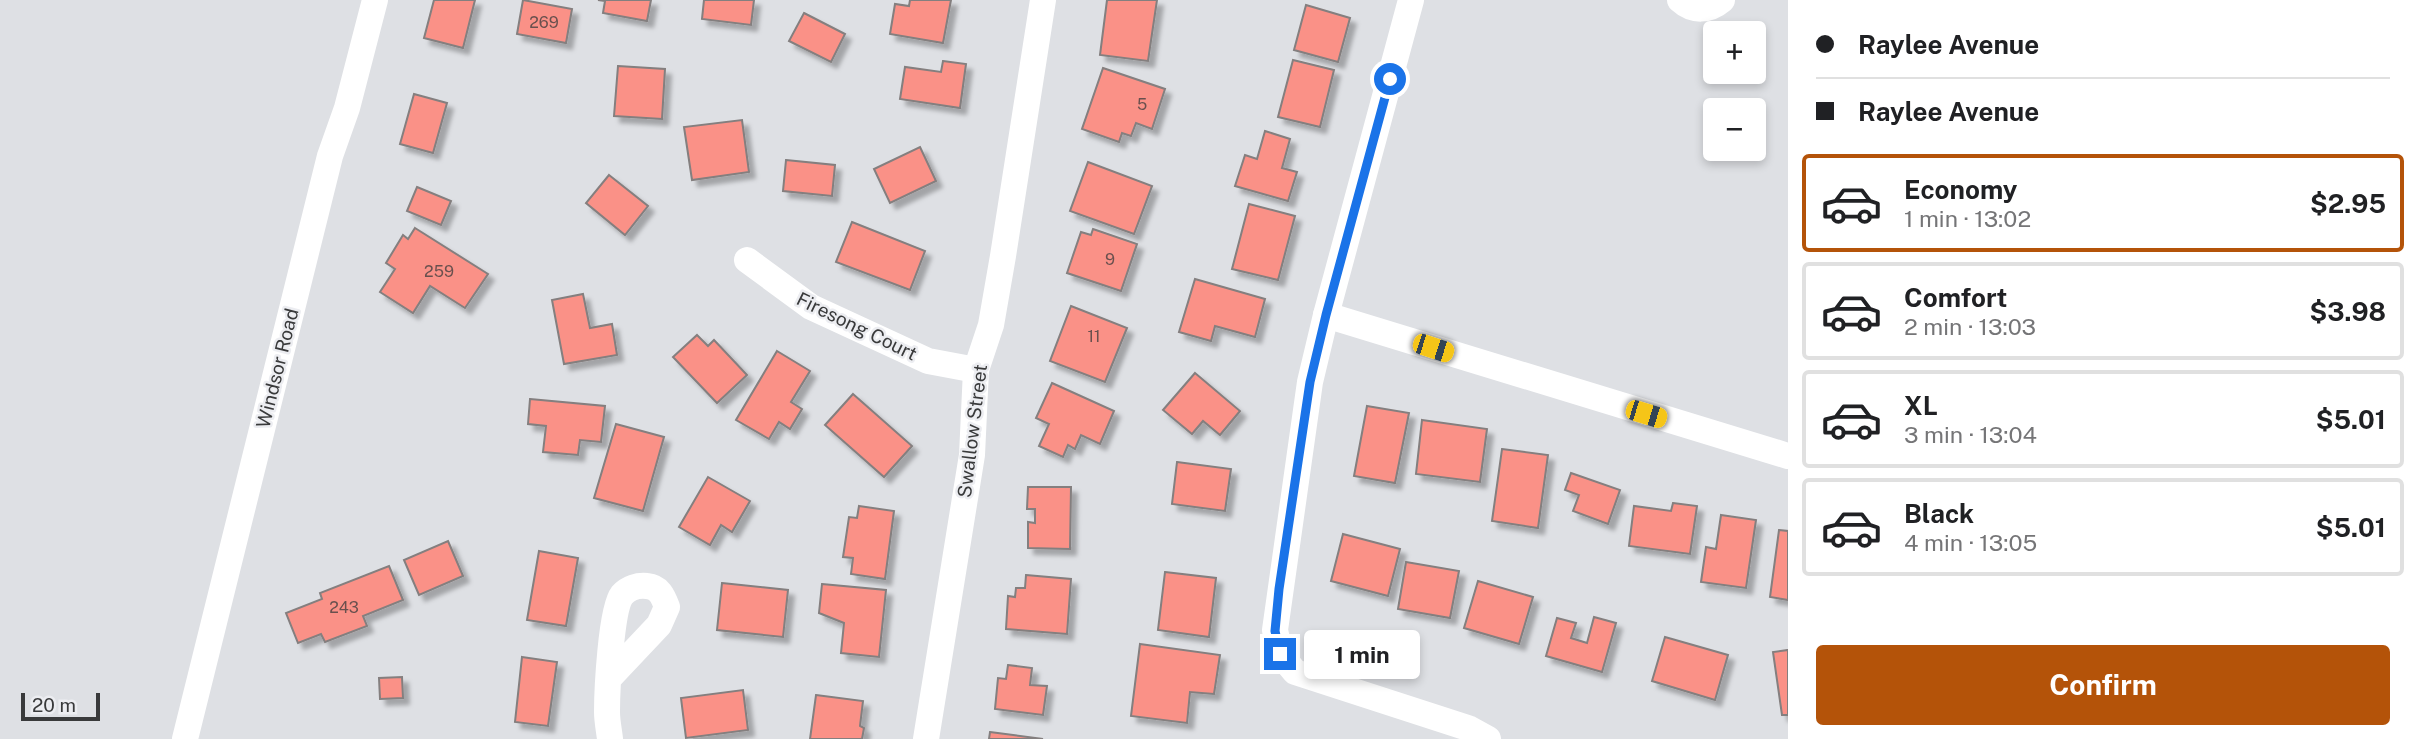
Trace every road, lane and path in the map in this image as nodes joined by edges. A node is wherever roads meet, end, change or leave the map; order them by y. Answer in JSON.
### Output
{"nodes":[{"id":1,"x":375,"y":0,"type":"edge"},
{"id":2,"x":1043,"y":0,"type":"edge"},
{"id":3,"x":1411,"y":0,"type":"edge"},
{"id":4,"x":1680,"y":0,"type":"edge"},
{"id":5,"x":1722,"y":0,"type":"edge"},
{"id":6,"x":747,"y":260,"type":"dead end"},
{"id":7,"x":1326,"y":315,"type":"junction"},
{"id":8,"x":976,"y":370,"type":"junction"},
{"id":9,"x":1788,"y":456,"type":"edge"},
{"id":10,"x":609,"y":678,"type":"dead end"},
{"id":11,"x":185,"y":739,"type":"edge"},
{"id":12,"x":610,"y":739,"type":"edge"},
{"id":13,"x":926,"y":739,"type":"edge"},
{"id":14,"x":1488,"y":739,"type":"edge"}],
"edges":[{"from":1,"to":11,"type":"street","name":"Windsor Road"},
{"from":2,"to":8,"type":"street","name":"Swallow Street"},
{"from":3,"to":7,"type":"street"},
{"from":4,"to":5,"type":"street"},
{"from":6,"to":8,"type":"street","name":"Firesong Court"},
{"from":7,"to":9,"type":"street"},
{"from":7,"to":14,"type":"street"},
{"from":8,"to":13,"type":"street","name":"Swallow Street"},
{"from":10,"to":12,"type":"street"}]}
